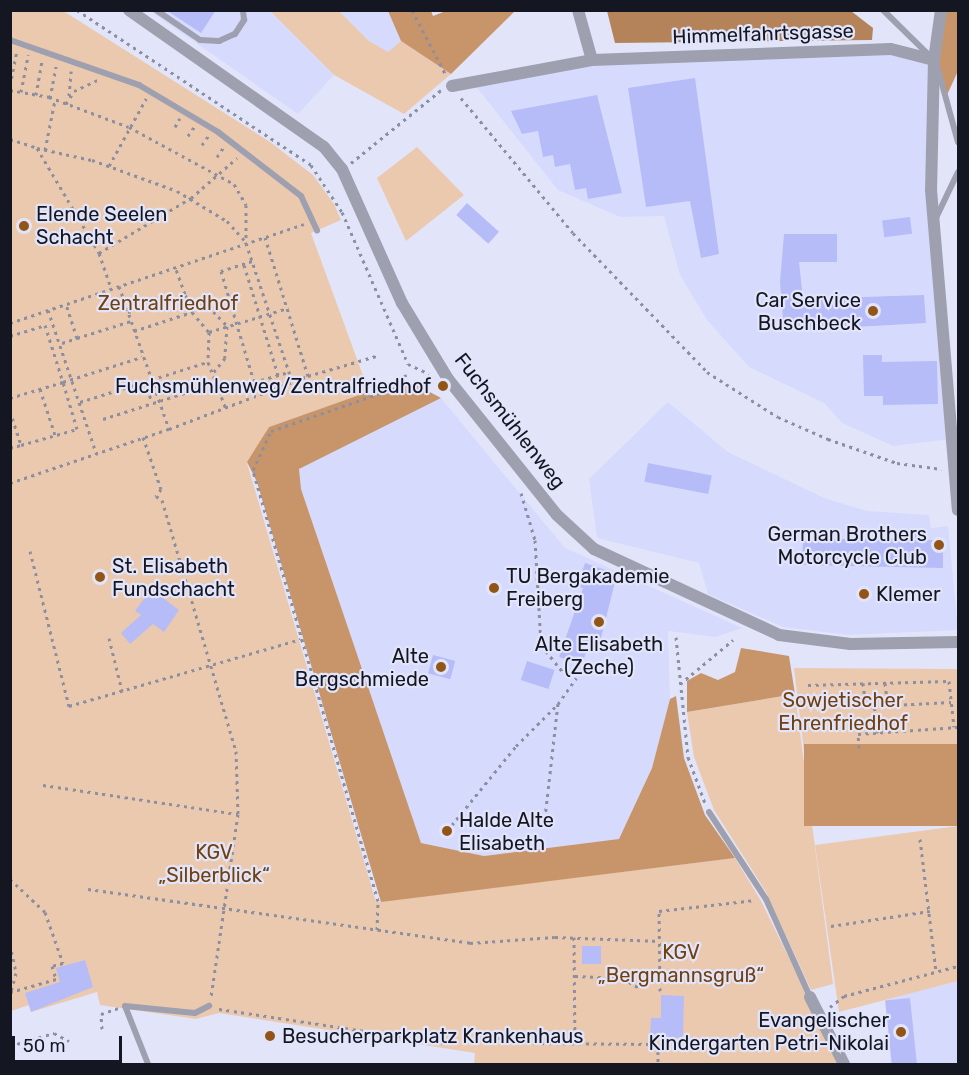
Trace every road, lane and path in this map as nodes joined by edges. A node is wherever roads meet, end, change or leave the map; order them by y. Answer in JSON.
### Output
{"nodes":[{"id":1,"x":77,"y":10,"type":"edge"},
{"id":2,"x":129,"y":10,"type":"edge"},
{"id":3,"x":156,"y":10,"type":"edge"},
{"id":4,"x":243,"y":10,"type":"edge"},
{"id":5,"x":412,"y":10,"type":"edge"},
{"id":6,"x":578,"y":10,"type":"edge"},
{"id":7,"x":883,"y":10,"type":"edge"},
{"id":8,"x":941,"y":10,"type":"edge"},
{"id":9,"x":10,"y":40,"type":"edge"},
{"id":10,"x":19,"y":43,"type":"junction"},
{"id":11,"x":30,"y":46,"type":"junction"},
{"id":12,"x":44,"y":51,"type":"junction"},
{"id":13,"x":59,"y":55,"type":"junction"},
{"id":14,"x":73,"y":60,"type":"junction"},
{"id":15,"x":592,"y":60,"type":"junction"},
{"id":16,"x":934,"y":60,"type":"junction"},
{"id":17,"x":105,"y":72,"type":"junction"},
{"id":18,"x":452,"y":86,"type":"junction"},
{"id":19,"x":10,"y":88,"type":"edge"},
{"id":20,"x":21,"y":92,"type":"junction"},
{"id":21,"x":150,"y":92,"type":"junction"},
{"id":22,"x":36,"y":95,"type":"junction"},
{"id":23,"x":69,"y":96,"type":"junction"},
{"id":24,"x":50,"y":98,"type":"junction"},
{"id":25,"x":55,"y":100,"type":"junction"},
{"id":26,"x":427,"y":100,"type":"dead end"},
{"id":27,"x":66,"y":104,"type":"junction"},
{"id":28,"x":129,"y":127,"type":"junction"},
{"id":29,"x":10,"y":139,"type":"edge"},
{"id":30,"x":958,"y":142,"type":"edge"},
{"id":31,"x":37,"y":148,"type":"junction"},
{"id":32,"x":45,"y":150,"type":"junction"},
{"id":33,"x":244,"y":150,"type":"junction"},
{"id":34,"x":108,"y":167,"type":"junction"},
{"id":35,"x":342,"y":169,"type":"junction"},
{"id":36,"x":958,"y":172,"type":"edge"},
{"id":37,"x":221,"y":175,"type":"junction"},
{"id":38,"x":191,"y":198,"type":"junction"},
{"id":39,"x":313,"y":221,"type":"junction"},
{"id":40,"x":933,"y":223,"type":"junction"},
{"id":41,"x":317,"y":231,"type":"dead end"},
{"id":42,"x":265,"y":237,"type":"junction"},
{"id":43,"x":246,"y":243,"type":"junction"},
{"id":44,"x":99,"y":254,"type":"junction"},
{"id":45,"x":252,"y":261,"type":"junction"},
{"id":46,"x":243,"y":264,"type":"junction"},
{"id":47,"x":175,"y":267,"type":"junction"},
{"id":48,"x":119,"y":286,"type":"junction"},
{"id":49,"x":111,"y":289,"type":"junction"},
{"id":50,"x":185,"y":294,"type":"junction"},
{"id":51,"x":187,"y":300,"type":"junction"},
{"id":52,"x":66,"y":304,"type":"junction"},
{"id":53,"x":288,"y":308,"type":"junction"},
{"id":54,"x":48,"y":310,"type":"junction"},
{"id":55,"x":128,"y":312,"type":"junction"},
{"id":56,"x":192,"y":312,"type":"junction"},
{"id":57,"x":270,"y":312,"type":"junction"},
{"id":58,"x":260,"y":316,"type":"junction"},
{"id":59,"x":131,"y":321,"type":"junction"},
{"id":60,"x":10,"y":323,"type":"edge"},
{"id":61,"x":53,"y":323,"type":"junction"},
{"id":62,"x":236,"y":323,"type":"junction"},
{"id":63,"x":45,"y":325,"type":"junction"},
{"id":64,"x":227,"y":326,"type":"junction"},
{"id":65,"x":134,"y":331,"type":"junction"},
{"id":66,"x":209,"y":332,"type":"junction"},
{"id":67,"x":10,"y":336,"type":"edge"},
{"id":68,"x":77,"y":338,"type":"junction"},
{"id":69,"x":61,"y":343,"type":"junction"},
{"id":70,"x":376,"y":356,"type":"dead end"},
{"id":71,"x":143,"y":357,"type":"junction"},
{"id":72,"x":208,"y":362,"type":"junction"},
{"id":73,"x":290,"y":372,"type":"junction"},
{"id":74,"x":424,"y":372,"type":"dead end"},
{"id":75,"x":212,"y":374,"type":"junction"},
{"id":76,"x":405,"y":374,"type":"dead end"},
{"id":77,"x":278,"y":375,"type":"junction"},
{"id":78,"x":308,"y":376,"type":"junction"},
{"id":79,"x":74,"y":378,"type":"junction"},
{"id":80,"x":152,"y":379,"type":"junction"},
{"id":81,"x":145,"y":381,"type":"junction"},
{"id":82,"x":292,"y":381,"type":"junction"},
{"id":83,"x":63,"y":382,"type":"junction"},
{"id":84,"x":216,"y":383,"type":"junction"},
{"id":85,"x":40,"y":389,"type":"junction"},
{"id":86,"x":10,"y":398,"type":"edge"},
{"id":87,"x":159,"y":400,"type":"junction"},
{"id":88,"x":80,"y":402,"type":"junction"},
{"id":89,"x":152,"y":402,"type":"junction"},
{"id":90,"x":225,"y":407,"type":"junction"},
{"id":91,"x":10,"y":411,"type":"edge"},
{"id":92,"x":103,"y":419,"type":"dead end"},
{"id":93,"x":168,"y":429,"type":"junction"},
{"id":94,"x":55,"y":435,"type":"junction"},
{"id":95,"x":143,"y":437,"type":"junction"},
{"id":96,"x":21,"y":445,"type":"junction"},
{"id":97,"x":10,"y":448,"type":"edge"},
{"id":98,"x":96,"y":453,"type":"junction"},
{"id":99,"x":956,"y":469,"type":"edge"},
{"id":100,"x":10,"y":483,"type":"edge"},
{"id":101,"x":518,"y":485,"type":"dead end"},
{"id":102,"x":958,"y":510,"type":"edge"},
{"id":103,"x":30,"y":551,"type":"dead end"},
{"id":104,"x":676,"y":637,"type":"dead end"},
{"id":105,"x":110,"y":638,"type":"dead end"},
{"id":106,"x":301,"y":639,"type":"junction"},
{"id":107,"x":733,"y":640,"type":"dead end"},
{"id":108,"x":958,"y":642,"type":"edge"},
{"id":109,"x":212,"y":665,"type":"junction"},
{"id":110,"x":565,"y":675,"type":"dead end"},
{"id":111,"x":576,"y":678,"type":"dead end"},
{"id":112,"x":863,"y":683,"type":"junction"},
{"id":113,"x":885,"y":683,"type":"junction"},
{"id":114,"x":680,"y":684,"type":"junction"},
{"id":115,"x":808,"y":685,"type":"dead end"},
{"id":116,"x":122,"y":691,"type":"junction"},
{"id":117,"x":951,"y":702,"type":"junction"},
{"id":118,"x":558,"y":704,"type":"junction"},
{"id":119,"x":874,"y":706,"type":"junction"},
{"id":120,"x":888,"y":706,"type":"junction"},
{"id":121,"x":855,"y":707,"type":"dead end"},
{"id":122,"x":866,"y":707,"type":"junction"},
{"id":123,"x":956,"y":727,"type":"edge"},
{"id":124,"x":878,"y":733,"type":"junction"},
{"id":125,"x":859,"y":748,"type":"dead end"},
{"id":126,"x":43,"y":785,"type":"dead end"},
{"id":127,"x":709,"y":812,"type":"joint"},
{"id":128,"x":238,"y":814,"type":"junction"},
{"id":129,"x":544,"y":826,"type":"dead end"},
{"id":130,"x":447,"y":831,"type":"dead end"},
{"id":131,"x":920,"y":839,"type":"dead end"},
{"id":132,"x":10,"y":879,"type":"edge"},
{"id":133,"x":88,"y":889,"type":"dead end"},
{"id":134,"x":766,"y":899,"type":"junction"},
{"id":135,"x":226,"y":908,"type":"junction"},
{"id":136,"x":930,"y":911,"type":"junction"},
{"id":137,"x":831,"y":926,"type":"dead end"},
{"id":138,"x":377,"y":930,"type":"junction"},
{"id":139,"x":574,"y":937,"type":"junction"},
{"id":140,"x":660,"y":941,"type":"junction"},
{"id":141,"x":10,"y":944,"type":"edge"},
{"id":142,"x":958,"y":966,"type":"edge"},
{"id":143,"x":936,"y":971,"type":"junction"},
{"id":144,"x":575,"y":976,"type":"junction"},
{"id":145,"x":641,"y":989,"type":"dead end"},
{"id":146,"x":660,"y":992,"type":"dead end"},
{"id":147,"x":11,"y":994,"type":"edge"},
{"id":148,"x":810,"y":997,"type":"joint"},
{"id":149,"x":838,"y":1001,"type":"dead end"},
{"id":150,"x":125,"y":1006,"type":"junction"},
{"id":151,"x":209,"y":1006,"type":"junction"},
{"id":152,"x":102,"y":1029,"type":"dead end"},
{"id":153,"x":482,"y":1035,"type":"dead end"},
{"id":154,"x":69,"y":1041,"type":"dead end"},
{"id":155,"x":445,"y":1043,"type":"dead end"},
{"id":156,"x":574,"y":1043,"type":"junction"},
{"id":157,"x":10,"y":1046,"type":"edge"},
{"id":158,"x":148,"y":1065,"type":"edge"},
{"id":159,"x":658,"y":1065,"type":"edge"},
{"id":160,"x":844,"y":1065,"type":"edge"}],
"edges":[{"from":1,"to":74,"type":"path"},
{"from":2,"to":35,"type":"street","name":"Fuchsmühlenweg"},
{"from":3,"to":4,"type":"lane"},
{"from":5,"to":18,"type":"path"},
{"from":6,"to":15,"type":"street"},
{"from":7,"to":16,"type":"lane"},
{"from":8,"to":16,"type":"street"},
{"from":9,"to":10,"type":"lane"},
{"from":10,"to":11,"type":"lane"},
{"from":10,"to":19,"type":"path"},
{"from":11,"to":12,"type":"lane"},
{"from":11,"to":20,"type":"path"},
{"from":12,"to":13,"type":"lane"},
{"from":12,"to":22,"type":"path"},
{"from":13,"to":14,"type":"lane"},
{"from":13,"to":24,"type":"path"},
{"from":14,"to":17,"type":"lane"},
{"from":14,"to":23,"type":"path"},
{"from":15,"to":16,"type":"street","name":"Himmelfahrtsgasse"},
{"from":15,"to":18,"type":"street","name":"Himmelfahrtsgasse"},
{"from":16,"to":30,"type":"lane"},
{"from":16,"to":40,"type":"street"},
{"from":17,"to":21,"type":"lane"},
{"from":17,"to":23,"type":"path"},
{"from":18,"to":99,"type":"path"},
{"from":19,"to":20,"type":"path"},
{"from":20,"to":22,"type":"path"},
{"from":21,"to":28,"type":"path"},
{"from":21,"to":33,"type":"lane"},
{"from":22,"to":24,"type":"path"},
{"from":23,"to":27,"type":"path"},
{"from":24,"to":25,"type":"path"},
{"from":25,"to":27,"type":"path"},
{"from":25,"to":32,"type":"path"},
{"from":26,"to":35,"type":"path"},
{"from":27,"to":28,"type":"path"},
{"from":28,"to":34,"type":"path"},
{"from":28,"to":37,"type":"path"},
{"from":29,"to":31,"type":"path"},
{"from":31,"to":32,"type":"path"},
{"from":31,"to":44,"type":"path"},
{"from":32,"to":34,"type":"path"},
{"from":33,"to":37,"type":"path"},
{"from":33,"to":39,"type":"lane"},
{"from":34,"to":38,"type":"path"},
{"from":35,"to":108,"type":"street","name":"Fuchsmühlenweg"},
{"from":36,"to":40,"type":"lane"},
{"from":37,"to":38,"type":"path"},
{"from":37,"to":43,"type":"path"},
{"from":38,"to":43,"type":"path"},
{"from":38,"to":44,"type":"path"},
{"from":39,"to":41,"type":"lane"},
{"from":39,"to":42,"type":"path"},
{"from":40,"to":99,"type":"street"},
{"from":42,"to":43,"type":"path"},
{"from":42,"to":53,"type":"path"},
{"from":43,"to":45,"type":"path"},
{"from":43,"to":47,"type":"path"},
{"from":44,"to":49,"type":"path"},
{"from":45,"to":46,"type":"path"},
{"from":45,"to":57,"type":"path"},
{"from":46,"to":58,"type":"path"},
{"from":46,"to":62,"type":"path"},
{"from":47,"to":48,"type":"path"},
{"from":47,"to":50,"type":"path"},
{"from":48,"to":49,"type":"path"},
{"from":48,"to":55,"type":"path"},
{"from":49,"to":52,"type":"path"},
{"from":50,"to":51,"type":"path"},
{"from":50,"to":55,"type":"path"},
{"from":51,"to":56,"type":"path"},
{"from":51,"to":64,"type":"path"},
{"from":52,"to":54,"type":"path"},
{"from":52,"to":68,"type":"path"},
{"from":53,"to":57,"type":"path"},
{"from":53,"to":78,"type":"path"},
{"from":54,"to":60,"type":"path"},
{"from":54,"to":61,"type":"path"},
{"from":55,"to":59,"type":"path"},
{"from":56,"to":65,"type":"path"},
{"from":56,"to":66,"type":"path"},
{"from":57,"to":58,"type":"path"},
{"from":57,"to":73,"type":"path"},
{"from":58,"to":62,"type":"path"},
{"from":58,"to":77,"type":"path"},
{"from":59,"to":65,"type":"path"},
{"from":59,"to":68,"type":"path"},
{"from":61,"to":63,"type":"path"},
{"from":61,"to":69,"type":"path"},
{"from":62,"to":64,"type":"path"},
{"from":62,"to":77,"type":"path"},
{"from":63,"to":67,"type":"path"},
{"from":63,"to":83,"type":"path"},
{"from":64,"to":66,"type":"path"},
{"from":64,"to":75,"type":"path"},
{"from":65,"to":71,"type":"path"},
{"from":66,"to":72,"type":"path"},
{"from":68,"to":69,"type":"path"},
{"from":69,"to":79,"type":"path"},
{"from":70,"to":78,"type":"path"},
{"from":71,"to":79,"type":"path"},
{"from":71,"to":80,"type":"path"},
{"from":72,"to":75,"type":"path"},
{"from":72,"to":80,"type":"path"},
{"from":73,"to":77,"type":"path"},
{"from":73,"to":82,"type":"path"},
{"from":75,"to":84,"type":"path"},
{"from":76,"to":106,"type":"path"},
{"from":78,"to":82,"type":"path"},
{"from":79,"to":83,"type":"path"},
{"from":79,"to":88,"type":"path"},
{"from":80,"to":81,"type":"path"},
{"from":80,"to":87,"type":"path"},
{"from":81,"to":88,"type":"path"},
{"from":81,"to":89,"type":"path"},
{"from":82,"to":90,"type":"path"},
{"from":83,"to":85,"type":"path"},
{"from":83,"to":94,"type":"path"},
{"from":84,"to":87,"type":"path"},
{"from":84,"to":90,"type":"path"},
{"from":85,"to":86,"type":"path"},
{"from":85,"to":94,"type":"path"},
{"from":87,"to":89,"type":"path"},
{"from":87,"to":93,"type":"path"},
{"from":88,"to":98,"type":"path"},
{"from":89,"to":92,"type":"path"},
{"from":90,"to":93,"type":"path"},
{"from":91,"to":96,"type":"path"},
{"from":93,"to":95,"type":"path"},
{"from":94,"to":96,"type":"path"},
{"from":95,"to":98,"type":"path"},
{"from":95,"to":109,"type":"path"},
{"from":96,"to":97,"type":"path"},
{"from":98,"to":100,"type":"path"},
{"from":99,"to":102,"type":"street"},
{"from":101,"to":110,"type":"path"},
{"from":103,"to":116,"type":"path"},
{"from":104,"to":114,"type":"path"},
{"from":105,"to":116,"type":"path"},
{"from":106,"to":109,"type":"path"},
{"from":106,"to":138,"type":"path"},
{"from":107,"to":114,"type":"path"},
{"from":109,"to":116,"type":"path"},
{"from":109,"to":128,"type":"path"},
{"from":111,"to":118,"type":"path"},
{"from":112,"to":113,"type":"path"},
{"from":112,"to":115,"type":"path"},
{"from":112,"to":122,"type":"path"},
{"from":113,"to":117,"type":"path"},
{"from":113,"to":120,"type":"path"},
{"from":114,"to":127,"type":"path"},
{"from":117,"to":120,"type":"path"},
{"from":117,"to":123,"type":"path"},
{"from":118,"to":129,"type":"path"},
{"from":118,"to":130,"type":"path"},
{"from":119,"to":120,"type":"path"},
{"from":119,"to":122,"type":"path"},
{"from":119,"to":124,"type":"path"},
{"from":121,"to":122,"type":"path"},
{"from":123,"to":124,"type":"path"},
{"from":124,"to":125,"type":"path"},
{"from":126,"to":128,"type":"path"},
{"from":127,"to":134,"type":"lane"},
{"from":128,"to":135,"type":"path"},
{"from":131,"to":136,"type":"path"},
{"from":132,"to":147,"type":"path"},
{"from":133,"to":135,"type":"path"},
{"from":134,"to":140,"type":"path"},
{"from":134,"to":148,"type":"lane"},
{"from":135,"to":138,"type":"path"},
{"from":135,"to":151,"type":"path"},
{"from":136,"to":137,"type":"path"},
{"from":136,"to":143,"type":"path"},
{"from":138,"to":139,"type":"path"},
{"from":139,"to":140,"type":"path"},
{"from":139,"to":144,"type":"path"},
{"from":140,"to":146,"type":"path"},
{"from":141,"to":147,"type":"path"},
{"from":142,"to":143,"type":"path"},
{"from":143,"to":149,"type":"path"},
{"from":144,"to":145,"type":"path"},
{"from":144,"to":156,"type":"path"},
{"from":148,"to":160,"type":"street"},
{"from":150,"to":151,"type":"lane"},
{"from":150,"to":152,"type":"path"},
{"from":150,"to":158,"type":"lane"},
{"from":151,"to":155,"type":"path"},
{"from":153,"to":156,"type":"path"},
{"from":154,"to":157,"type":"path"},
{"from":156,"to":159,"type":"path"}]}
